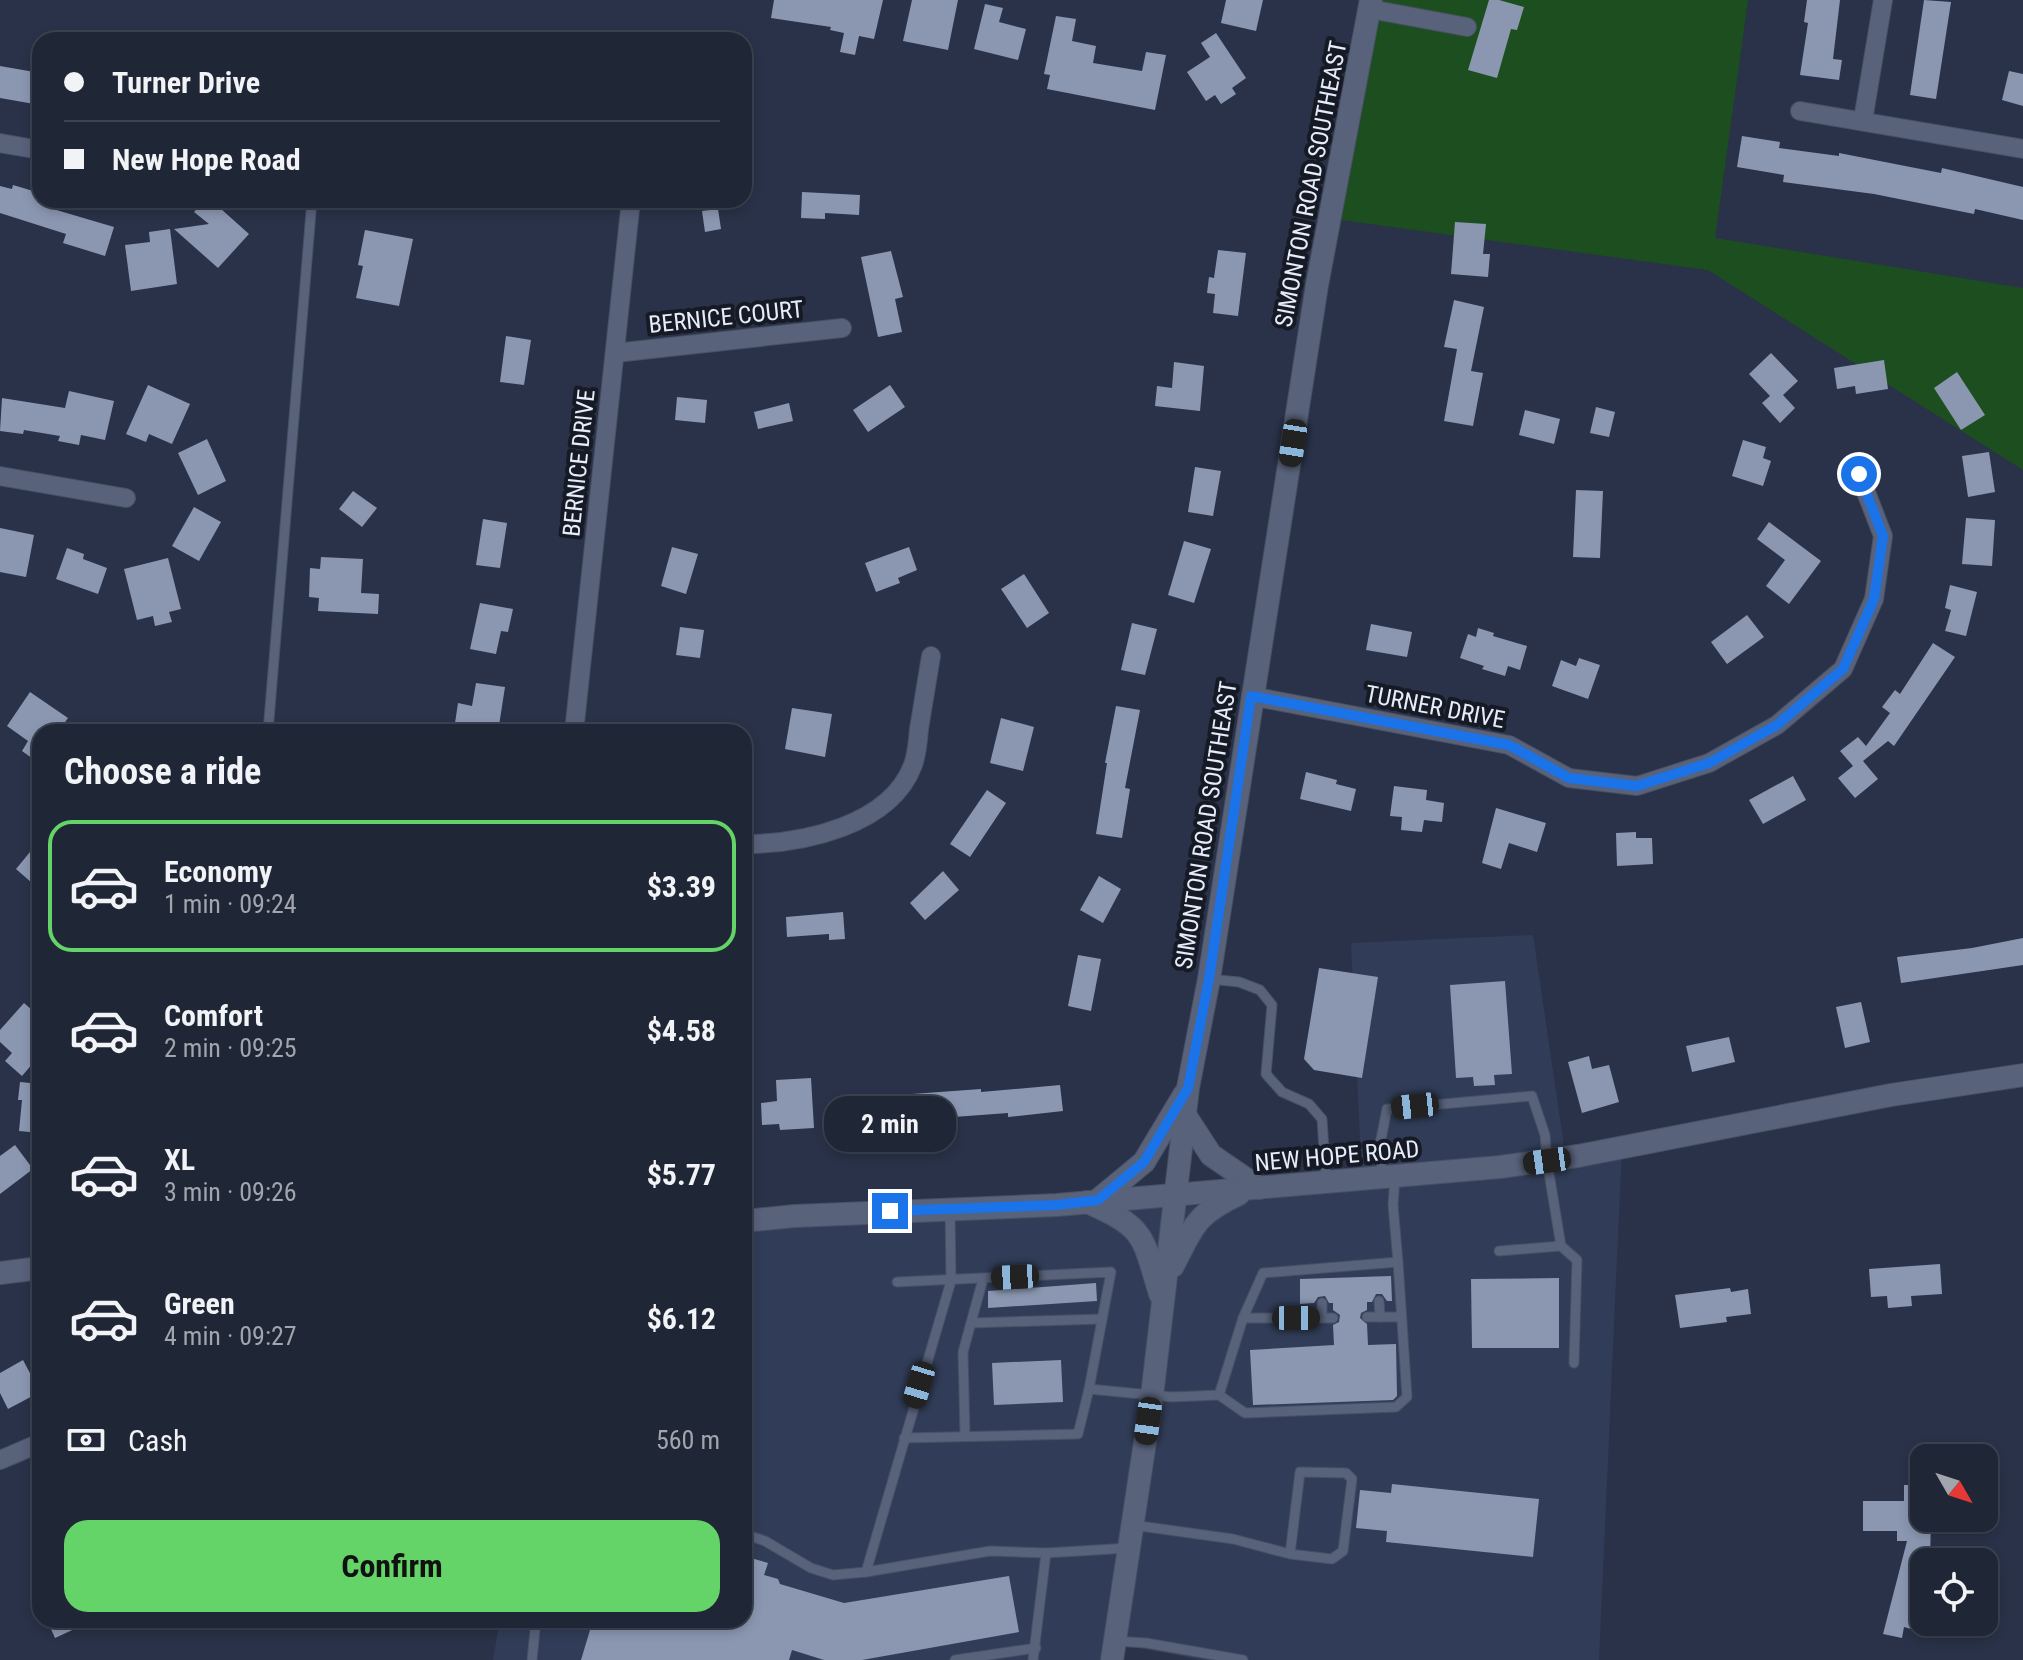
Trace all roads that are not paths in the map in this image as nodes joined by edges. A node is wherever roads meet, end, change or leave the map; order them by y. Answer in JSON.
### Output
{"nodes":[{"id":1,"x":1883,"y":0,"type":"edge"},
{"id":2,"x":1370,"y":4,"type":"edge"},
{"id":3,"x":1467,"y":27,"type":"dead end"},
{"id":4,"x":1800,"y":111,"type":"dead end"},
{"id":5,"x":1863,"y":120,"type":"junction"},
{"id":6,"x":0,"y":143,"type":"edge"},
{"id":7,"x":32,"y":149,"type":"edge"},
{"id":8,"x":2023,"y":149,"type":"edge"},
{"id":9,"x":311,"y":208,"type":"edge"},
{"id":10,"x":630,"y":208,"type":"edge"},
{"id":11,"x":842,"y":328,"type":"dead end"},
{"id":12,"x":615,"y":353,"type":"junction"},
{"id":13,"x":1859,"y":474,"type":"dead end"},
{"id":14,"x":0,"y":476,"type":"edge"},
{"id":15,"x":126,"y":498,"type":"dead end"},
{"id":16,"x":931,"y":656,"type":"dead end"},
{"id":17,"x":1251,"y":696,"type":"junction"},
{"id":18,"x":269,"y":724,"type":"edge"},
{"id":19,"x":575,"y":724,"type":"edge"},
{"id":20,"x":752,"y":844,"type":"edge"},
{"id":21,"x":1209,"y":979,"type":"junction"},
{"id":22,"x":2023,"y":1075,"type":"edge"},
{"id":23,"x":1188,"y":1088,"type":"junction"},
{"id":24,"x":1185,"y":1115,"type":"junction"},
{"id":25,"x":1547,"y":1161,"type":"junction"},
{"id":26,"x":1388,"y":1178,"type":"junction"},
{"id":27,"x":1326,"y":1183,"type":"junction"},
{"id":28,"x":1254,"y":1188,"type":"junction"},
{"id":29,"x":1176,"y":1194,"type":"junction"},
{"id":30,"x":1092,"y":1201,"type":"junction"},
{"id":31,"x":950,"y":1209,"type":"junction"},
{"id":32,"x":752,"y":1221,"type":"edge"},
{"id":33,"x":1561,"y":1246,"type":"junction"},
{"id":34,"x":1499,"y":1251,"type":"dead end"},
{"id":35,"x":1398,"y":1262,"type":"junction"},
{"id":36,"x":1377,"y":1264,"type":"junction"},
{"id":37,"x":1351,"y":1265,"type":"junction"},
{"id":38,"x":1321,"y":1267,"type":"junction"},
{"id":39,"x":32,"y":1269,"type":"edge"},
{"id":40,"x":0,"y":1273,"type":"edge"},
{"id":41,"x":1377,"y":1277,"type":"dead end"},
{"id":42,"x":1321,"y":1278,"type":"dead end"},
{"id":43,"x":1351,"y":1278,"type":"dead end"},
{"id":44,"x":983,"y":1279,"type":"junction"},
{"id":45,"x":951,"y":1281,"type":"junction"},
{"id":46,"x":897,"y":1282,"type":"dead end"},
{"id":47,"x":1164,"y":1291,"type":"junction"},
{"id":48,"x":1379,"y":1301,"type":"dead end"},
{"id":49,"x":1322,"y":1303,"type":"dead end"},
{"id":50,"x":1367,"y":1317,"type":"dead end"},
{"id":51,"x":1380,"y":1317,"type":"junction"},
{"id":52,"x":1400,"y":1317,"type":"junction"},
{"id":53,"x":1243,"y":1318,"type":"junction"},
{"id":54,"x":1102,"y":1319,"type":"junction"},
{"id":55,"x":971,"y":1323,"type":"junction"},
{"id":56,"x":1574,"y":1363,"type":"dead end"},
{"id":57,"x":1089,"y":1389,"type":"junction"},
{"id":58,"x":1219,"y":1395,"type":"junction"},
{"id":59,"x":1152,"y":1396,"type":"junction"},
{"id":60,"x":965,"y":1436,"type":"junction"},
{"id":61,"x":904,"y":1438,"type":"junction"},
{"id":62,"x":32,"y":1446,"type":"edge"},
{"id":63,"x":0,"y":1460,"type":"edge"},
{"id":64,"x":1133,"y":1525,"type":"junction"},
{"id":65,"x":752,"y":1537,"type":"edge"},
{"id":66,"x":1129,"y":1548,"type":"junction"},
{"id":67,"x":1046,"y":1553,"type":"junction"},
{"id":68,"x":1290,"y":1554,"type":"junction"},
{"id":69,"x":866,"y":1572,"type":"junction"},
{"id":70,"x":535,"y":1628,"type":"edge"},
{"id":71,"x":1036,"y":1648,"type":"junction"},
{"id":72,"x":1114,"y":1651,"type":"edge"},
{"id":73,"x":1210,"y":1657,"type":"edge"},
{"id":74,"x":532,"y":1660,"type":"edge"},
{"id":75,"x":955,"y":1660,"type":"edge"},
{"id":76,"x":1033,"y":1660,"type":"edge"},
{"id":77,"x":1243,"y":1660,"type":"edge"}],
"edges":[{"from":1,"to":5,"type":"street"},
{"from":2,"to":3,"type":"street"},
{"from":2,"to":17,"type":"street","name":"SIMONTON ROAD SOUTHEAST"},
{"from":4,"to":5,"type":"street"},
{"from":5,"to":8,"type":"street"},
{"from":6,"to":7,"type":"street"},
{"from":9,"to":18,"type":"lane"},
{"from":10,"to":12,"type":"street","name":"BERNICE DRIVE"},
{"from":11,"to":12,"type":"street","name":"BERNICE COURT"},
{"from":12,"to":19,"type":"street","name":"BERNICE DRIVE"},
{"from":13,"to":17,"type":"street","name":"TURNER DRIVE"},
{"from":14,"to":15,"type":"street"},
{"from":16,"to":20,"type":"street"},
{"from":17,"to":21,"type":"street","name":"SIMONTON ROAD SOUTHEAST"},
{"from":21,"to":23,"type":"street","name":"SIMONTON ROAD SOUTHEAST"},
{"from":21,"to":27,"type":"lane"},
{"from":22,"to":25,"type":"street","name":"NEW HOPE ROAD"},
{"from":23,"to":24,"type":"street","name":"SIMONTON ROAD SOUTHEAST"},
{"from":23,"to":30,"type":"street"},
{"from":24,"to":28,"type":"street"},
{"from":24,"to":29,"type":"street","name":"SIMONTON ROAD SOUTHEAST"},
{"from":25,"to":26,"type":"street","name":"NEW HOPE ROAD"},
{"from":25,"to":26,"type":"lane"},
{"from":25,"to":33,"type":"lane"},
{"from":26,"to":27,"type":"street","name":"NEW HOPE ROAD"},
{"from":26,"to":35,"type":"lane"},
{"from":27,"to":28,"type":"street","name":"NEW HOPE ROAD"},
{"from":28,"to":29,"type":"street","name":"NEW HOPE ROAD"},
{"from":28,"to":47,"type":"street"},
{"from":29,"to":30,"type":"street","name":"NEW HOPE ROAD"},
{"from":29,"to":47,"type":"street","name":"SIMONTON ROAD SOUTHEAST"},
{"from":30,"to":31,"type":"street","name":"NEW HOPE ROAD"},
{"from":30,"to":47,"type":"street"},
{"from":31,"to":32,"type":"street","name":"NEW HOPE ROAD"},
{"from":31,"to":45,"type":"lane"},
{"from":33,"to":34,"type":"lane"},
{"from":33,"to":56,"type":"lane"},
{"from":35,"to":36,"type":"lane"},
{"from":35,"to":52,"type":"lane"},
{"from":36,"to":37,"type":"lane"},
{"from":36,"to":41,"type":"lane"},
{"from":37,"to":38,"type":"lane"},
{"from":37,"to":43,"type":"lane"},
{"from":38,"to":42,"type":"lane"},
{"from":38,"to":53,"type":"lane"},
{"from":39,"to":40,"type":"street"},
{"from":44,"to":45,"type":"lane"},
{"from":44,"to":54,"type":"lane"},
{"from":44,"to":55,"type":"lane"},
{"from":45,"to":46,"type":"lane"},
{"from":45,"to":61,"type":"lane"},
{"from":47,"to":59,"type":"street","name":"SIMONTON ROAD SOUTHEAST"},
{"from":48,"to":51,"type":"lane"},
{"from":49,"to":53,"type":"lane"},
{"from":50,"to":51,"type":"lane"},
{"from":51,"to":52,"type":"lane"},
{"from":52,"to":58,"type":"lane"},
{"from":53,"to":58,"type":"lane"},
{"from":54,"to":55,"type":"lane"},
{"from":54,"to":57,"type":"lane"},
{"from":55,"to":60,"type":"lane"},
{"from":57,"to":59,"type":"lane"},
{"from":57,"to":60,"type":"lane"},
{"from":58,"to":59,"type":"lane"},
{"from":59,"to":64,"type":"street","name":"SIMONTON ROAD SOUTHEAST"},
{"from":60,"to":61,"type":"lane"},
{"from":61,"to":69,"type":"lane"},
{"from":62,"to":63,"type":"street"},
{"from":64,"to":66,"type":"street","name":"SIMONTON ROAD SOUTHEAST"},
{"from":64,"to":68,"type":"lane"},
{"from":65,"to":69,"type":"lane"},
{"from":66,"to":67,"type":"lane"},
{"from":66,"to":72,"type":"street","name":"SIMONTON ROAD SOUTHEAST"},
{"from":67,"to":69,"type":"lane"},
{"from":67,"to":71,"type":"lane"},
{"from":68,"to":68,"type":"lane"},
{"from":70,"to":74,"type":"lane"},
{"from":71,"to":75,"type":"lane"},
{"from":71,"to":76,"type":"lane"},
{"from":72,"to":73,"type":"lane"},
{"from":73,"to":77,"type":"lane"}]}
